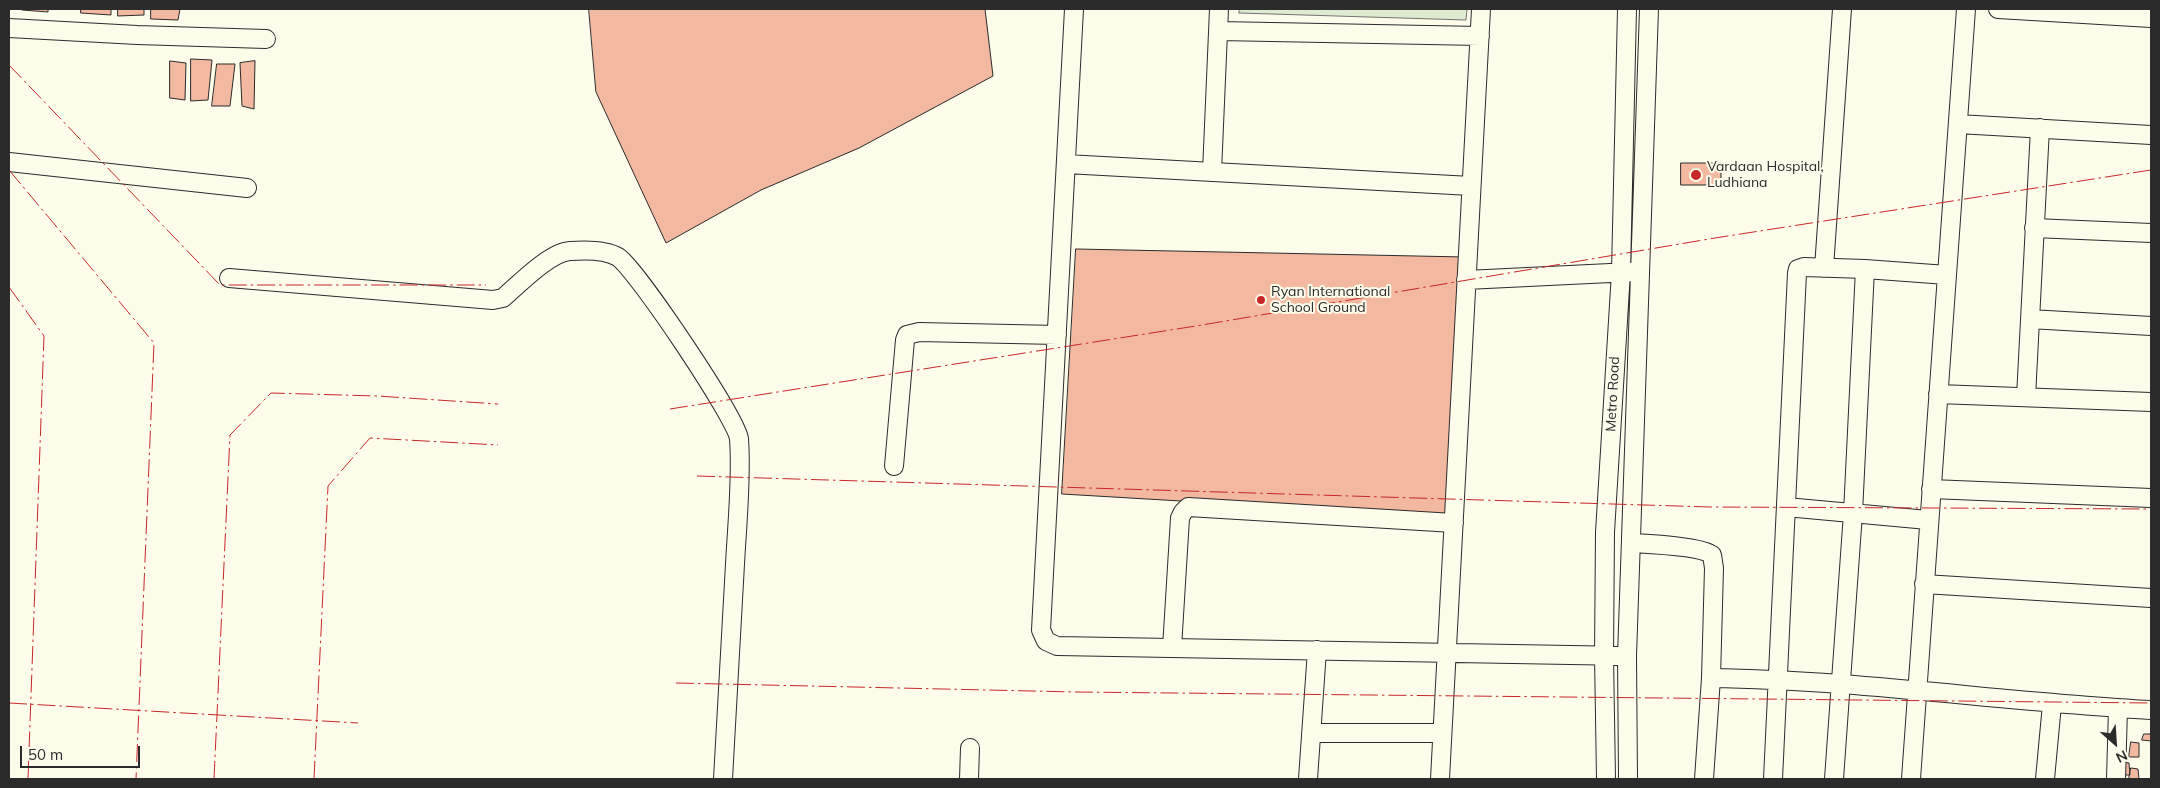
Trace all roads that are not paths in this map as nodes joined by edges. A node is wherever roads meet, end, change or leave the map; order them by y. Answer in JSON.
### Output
{"nodes":[{"id":1,"x":1074,"y":9,"type":"edge"},
{"id":2,"x":1219,"y":9,"type":"edge"},
{"id":3,"x":1481,"y":9,"type":"edge"},
{"id":4,"x":1627,"y":9,"type":"edge"},
{"id":5,"x":1650,"y":9,"type":"edge"},
{"id":6,"x":1842,"y":9,"type":"edge"},
{"id":7,"x":1966,"y":9,"type":"edge"},
{"id":8,"x":1998,"y":9,"type":"edge"},
{"id":9,"x":2151,"y":18,"type":"edge"},
{"id":10,"x":9,"y":28,"type":"edge"},
{"id":11,"x":1219,"y":31,"type":"junction"},
{"id":12,"x":1480,"y":36,"type":"junction"},
{"id":13,"x":266,"y":39,"type":"dead end"},
{"id":14,"x":1958,"y":124,"type":"junction"},
{"id":15,"x":2040,"y":128,"type":"junction"},
{"id":16,"x":2151,"y":135,"type":"edge"},
{"id":17,"x":9,"y":162,"type":"edge"},
{"id":18,"x":1066,"y":164,"type":"junction"},
{"id":19,"x":1212,"y":172,"type":"junction"},
{"id":20,"x":1471,"y":186,"type":"junction"},
{"id":21,"x":247,"y":188,"type":"dead end"},
{"id":22,"x":2034,"y":228,"type":"junction"},
{"id":23,"x":2151,"y":233,"type":"edge"},
{"id":24,"x":1824,"y":268,"type":"junction"},
{"id":25,"x":1866,"y":269,"type":"junction"},
{"id":26,"x":1641,"y":271,"type":"junction"},
{"id":27,"x":1621,"y":272,"type":"junction"},
{"id":28,"x":1947,"y":276,"type":"junction"},
{"id":29,"x":229,"y":278,"type":"dead end"},
{"id":30,"x":1466,"y":280,"type":"junction"},
{"id":31,"x":2030,"y":319,"type":"junction"},
{"id":32,"x":2151,"y":326,"type":"edge"},
{"id":33,"x":1057,"y":336,"type":"junction"},
{"id":34,"x":1938,"y":394,"type":"junction"},
{"id":35,"x":2026,"y":397,"type":"junction"},
{"id":36,"x":2151,"y":402,"type":"edge"},
{"id":37,"x":894,"y":466,"type":"dead end"},
{"id":38,"x":1931,"y":489,"type":"junction"},
{"id":39,"x":2151,"y":498,"type":"edge"},
{"id":40,"x":1786,"y":507,"type":"junction"},
{"id":41,"x":1852,"y":513,"type":"junction"},
{"id":42,"x":1928,"y":520,"type":"junction"},
{"id":43,"x":1454,"y":523,"type":"junction"},
{"id":44,"x":1631,"y":543,"type":"junction"},
{"id":45,"x":1924,"y":584,"type":"junction"},
{"id":46,"x":2151,"y":598,"type":"edge"},
{"id":47,"x":1172,"y":648,"type":"junction"},
{"id":48,"x":1317,"y":650,"type":"junction"},
{"id":49,"x":1445,"y":651,"type":"junction"},
{"id":50,"x":1604,"y":655,"type":"junction"},
{"id":51,"x":1627,"y":656,"type":"junction"},
{"id":52,"x":1711,"y":678,"type":"junction"},
{"id":53,"x":1778,"y":679,"type":"junction"},
{"id":54,"x":1839,"y":685,"type":"junction"},
{"id":55,"x":1916,"y":692,"type":"junction"},
{"id":56,"x":2052,"y":704,"type":"junction"},
{"id":57,"x":2118,"y":708,"type":"junction"},
{"id":58,"x":2151,"y":710,"type":"edge"},
{"id":59,"x":1311,"y":733,"type":"junction"},
{"id":60,"x":1442,"y":733,"type":"junction"},
{"id":61,"x":970,"y":748,"type":"dead end"},
{"id":62,"x":723,"y":779,"type":"edge"},
{"id":63,"x":969,"y":779,"type":"edge"},
{"id":64,"x":1308,"y":779,"type":"edge"},
{"id":65,"x":1440,"y":779,"type":"edge"},
{"id":66,"x":1606,"y":779,"type":"edge"},
{"id":67,"x":1628,"y":779,"type":"edge"},
{"id":68,"x":1704,"y":779,"type":"edge"},
{"id":69,"x":1773,"y":779,"type":"edge"},
{"id":70,"x":1834,"y":779,"type":"edge"},
{"id":71,"x":1911,"y":779,"type":"edge"},
{"id":72,"x":2045,"y":779,"type":"edge"},
{"id":73,"x":2116,"y":779,"type":"edge"}],
"edges":[{"from":1,"to":18,"type":"street"},
{"from":2,"to":11,"type":"street"},
{"from":3,"to":12,"type":"street"},
{"from":4,"to":27,"type":"street","name":"Metro Road"},
{"from":5,"to":26,"type":"street","name":"Metro Road"},
{"from":6,"to":24,"type":"street"},
{"from":7,"to":14,"type":"street"},
{"from":8,"to":9,"type":"street"},
{"from":10,"to":13,"type":"street"},
{"from":11,"to":12,"type":"street"},
{"from":11,"to":19,"type":"street"},
{"from":12,"to":20,"type":"street"},
{"from":14,"to":15,"type":"street"},
{"from":14,"to":28,"type":"street"},
{"from":15,"to":16,"type":"street"},
{"from":15,"to":22,"type":"street"},
{"from":17,"to":21,"type":"street"},
{"from":18,"to":19,"type":"street"},
{"from":18,"to":33,"type":"street"},
{"from":19,"to":20,"type":"street"},
{"from":20,"to":30,"type":"street"},
{"from":22,"to":23,"type":"street"},
{"from":22,"to":31,"type":"street"},
{"from":24,"to":25,"type":"street"},
{"from":24,"to":40,"type":"street"},
{"from":25,"to":28,"type":"street"},
{"from":25,"to":41,"type":"street"},
{"from":26,"to":27,"type":"street"},
{"from":26,"to":44,"type":"street","name":"Metro Road"},
{"from":27,"to":30,"type":"street"},
{"from":27,"to":50,"type":"street","name":"Metro Road"},
{"from":28,"to":34,"type":"street"},
{"from":29,"to":62,"type":"street"},
{"from":30,"to":43,"type":"street"},
{"from":31,"to":32,"type":"street"},
{"from":31,"to":35,"type":"street"},
{"from":33,"to":37,"type":"street"},
{"from":33,"to":47,"type":"street"},
{"from":34,"to":35,"type":"street"},
{"from":34,"to":38,"type":"street"},
{"from":35,"to":36,"type":"street"},
{"from":38,"to":39,"type":"street"},
{"from":38,"to":42,"type":"street"},
{"from":40,"to":41,"type":"street"},
{"from":40,"to":53,"type":"street"},
{"from":41,"to":42,"type":"street"},
{"from":41,"to":54,"type":"street"},
{"from":42,"to":45,"type":"street"},
{"from":43,"to":47,"type":"street"},
{"from":43,"to":49,"type":"street"},
{"from":44,"to":51,"type":"street","name":"Metro Road"},
{"from":44,"to":52,"type":"street"},
{"from":45,"to":46,"type":"street"},
{"from":45,"to":55,"type":"street"},
{"from":47,"to":48,"type":"street"},
{"from":48,"to":49,"type":"street"},
{"from":48,"to":59,"type":"street"},
{"from":49,"to":50,"type":"street"},
{"from":49,"to":60,"type":"street"},
{"from":50,"to":51,"type":"street"},
{"from":50,"to":66,"type":"street","name":"Metro Road"},
{"from":51,"to":67,"type":"street","name":"Metro Road"},
{"from":52,"to":53,"type":"street"},
{"from":52,"to":68,"type":"street"},
{"from":53,"to":54,"type":"street"},
{"from":53,"to":69,"type":"street"},
{"from":54,"to":55,"type":"street"},
{"from":54,"to":70,"type":"street"},
{"from":55,"to":56,"type":"street"},
{"from":55,"to":71,"type":"street"},
{"from":56,"to":57,"type":"street"},
{"from":56,"to":72,"type":"street"},
{"from":57,"to":58,"type":"street"},
{"from":57,"to":73,"type":"street"},
{"from":59,"to":60,"type":"street"},
{"from":59,"to":64,"type":"street"},
{"from":60,"to":65,"type":"street"},
{"from":61,"to":63,"type":"street"}]}
